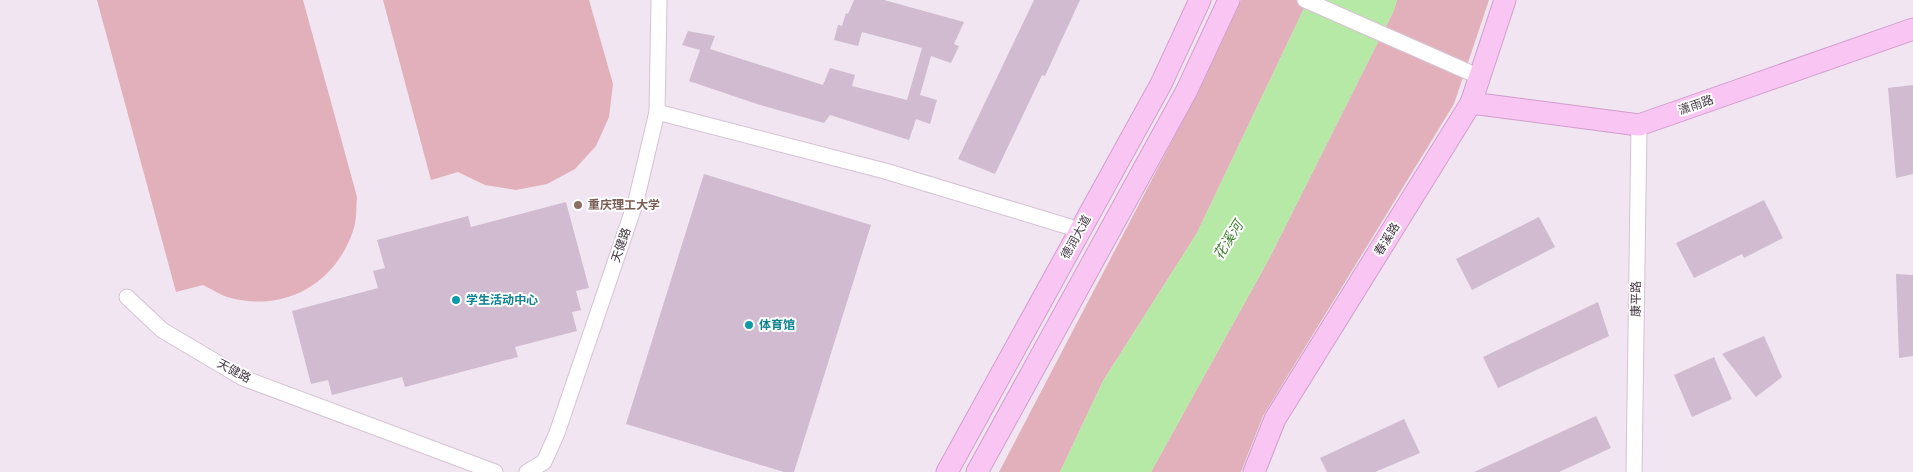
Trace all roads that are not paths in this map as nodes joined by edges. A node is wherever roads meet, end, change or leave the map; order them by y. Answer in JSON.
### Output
{"nodes":[{"id":1,"x":659,"y":0,"type":"edge"},
{"id":2,"x":1200,"y":0,"type":"edge"},
{"id":3,"x":1229,"y":0,"type":"edge"},
{"id":4,"x":1305,"y":0,"type":"edge"},
{"id":5,"x":1505,"y":0,"type":"edge"},
{"id":6,"x":1913,"y":29,"type":"edge"},
{"id":7,"x":1480,"y":77,"type":"junction"},
{"id":8,"x":1472,"y":103,"type":"junction"},
{"id":9,"x":657,"y":112,"type":"junction"},
{"id":10,"x":1639,"y":125,"type":"junction"},
{"id":11,"x":1080,"y":230,"type":"junction"},
{"id":12,"x":127,"y":297,"type":"dead end"},
{"id":13,"x":495,"y":472,"type":"edge"},
{"id":14,"x":527,"y":472,"type":"edge"},
{"id":15,"x":947,"y":472,"type":"edge"},
{"id":16,"x":977,"y":472,"type":"edge"},
{"id":17,"x":1254,"y":472,"type":"edge"},
{"id":18,"x":1634,"y":472,"type":"edge"}],
"edges":[{"from":1,"to":9,"type":"street","name":"天健路"},
{"from":2,"to":11,"type":"main road","name":"德润大道"},
{"from":3,"to":16,"type":"main road"},
{"from":4,"to":7,"type":"street"},
{"from":5,"to":7,"type":"main road","name":"春溪路"},
{"from":6,"to":10,"type":"main road","name":"潇雨路"},
{"from":7,"to":8,"type":"main road","name":"春溪路"},
{"from":8,"to":10,"type":"main road","name":"潇雨路"},
{"from":8,"to":17,"type":"main road","name":"春溪路"},
{"from":9,"to":11,"type":"street"},
{"from":9,"to":14,"type":"street","name":"天健路"},
{"from":10,"to":18,"type":"street","name":"康平路"},
{"from":11,"to":15,"type":"main road","name":"德润大道"},
{"from":12,"to":13,"type":"street","name":"天健路"}]}
